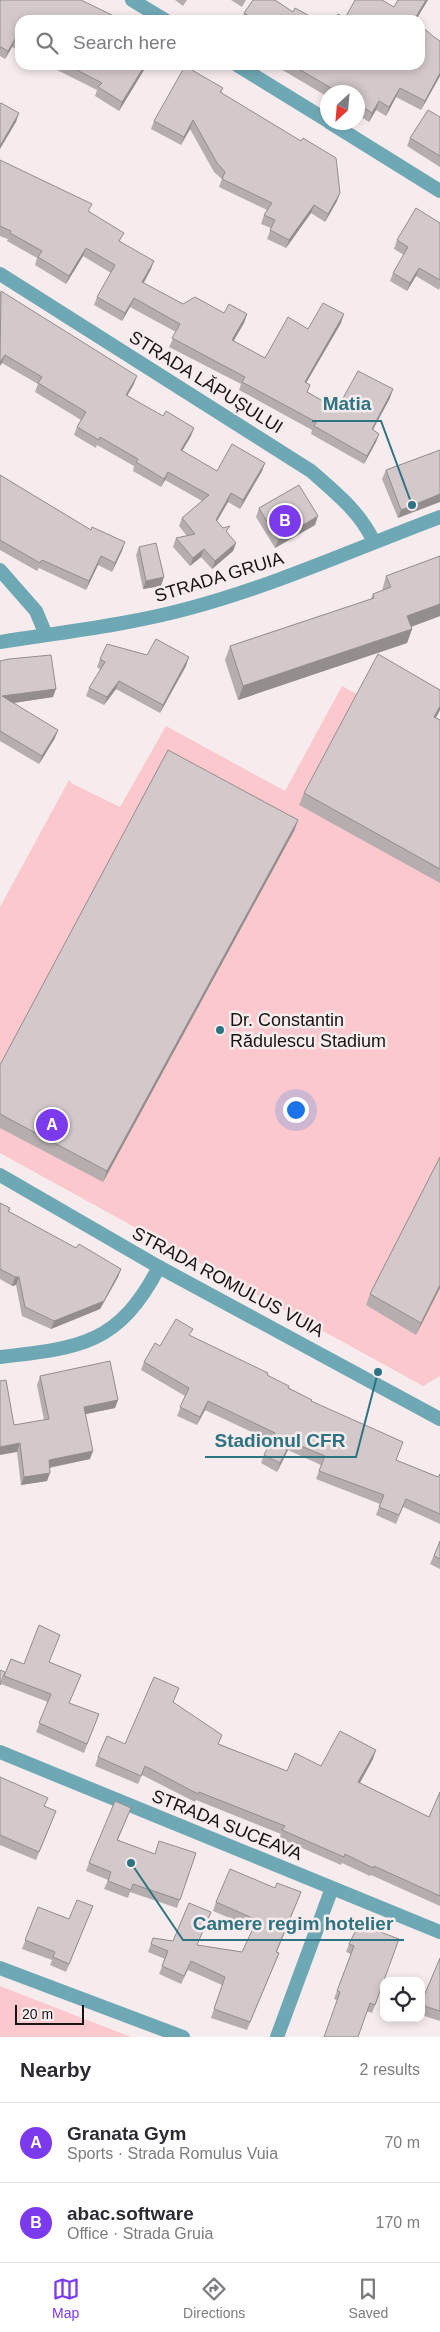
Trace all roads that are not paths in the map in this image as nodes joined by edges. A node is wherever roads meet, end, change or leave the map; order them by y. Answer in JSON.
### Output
{"nodes":[{"id":1,"x":132,"y":0,"type":"edge"},
{"id":2,"x":157,"y":15,"type":"edge"},
{"id":3,"x":245,"y":70,"type":"edge"},
{"id":4,"x":320,"y":117,"type":"edge"},
{"id":5,"x":341,"y":130,"type":"edge"},
{"id":6,"x":440,"y":192,"type":"edge"},
{"id":7,"x":0,"y":274,"type":"edge"},
{"id":8,"x":440,"y":517,"type":"edge"},
{"id":9,"x":374,"y":542,"type":"junction"},
{"id":10,"x":0,"y":570,"type":"edge"},
{"id":11,"x":46,"y":635,"type":"junction"},
{"id":12,"x":0,"y":642,"type":"edge"},
{"id":13,"x":0,"y":1175,"type":"edge"},
{"id":14,"x":160,"y":1267,"type":"junction"},
{"id":15,"x":0,"y":1357,"type":"edge"},
{"id":16,"x":439,"y":1416,"type":"edge"},
{"id":17,"x":0,"y":1752,"type":"edge"},
{"id":18,"x":332,"y":1888,"type":"junction"},
{"id":19,"x":440,"y":1932,"type":"edge"},
{"id":20,"x":0,"y":1968,"type":"edge"},
{"id":21,"x":182,"y":2037,"type":"edge"},
{"id":22,"x":277,"y":2037,"type":"edge"}],
"edges":[{"from":1,"to":2,"type":"street"},
{"from":3,"to":4,"type":"street"},
{"from":5,"to":6,"type":"street"},
{"from":7,"to":9,"type":"street","name":"STRADA LĂPUȘULUI"},
{"from":8,"to":9,"type":"street","name":"STRADA GRUIA"},
{"from":9,"to":11,"type":"street","name":"STRADA GRUIA"},
{"from":10,"to":11,"type":"street"},
{"from":11,"to":12,"type":"street","name":"STRADA GRUIA"},
{"from":13,"to":14,"type":"street","name":"STRADA ROMULUS VUIA"},
{"from":14,"to":15,"type":"street"},
{"from":14,"to":16,"type":"street","name":"STRADA ROMULUS VUIA"},
{"from":17,"to":18,"type":"street","name":"STRADA SUCEAVA"},
{"from":18,"to":19,"type":"street","name":"STRADA SUCEAVA"},
{"from":18,"to":22,"type":"street"},
{"from":20,"to":21,"type":"street"}]}
